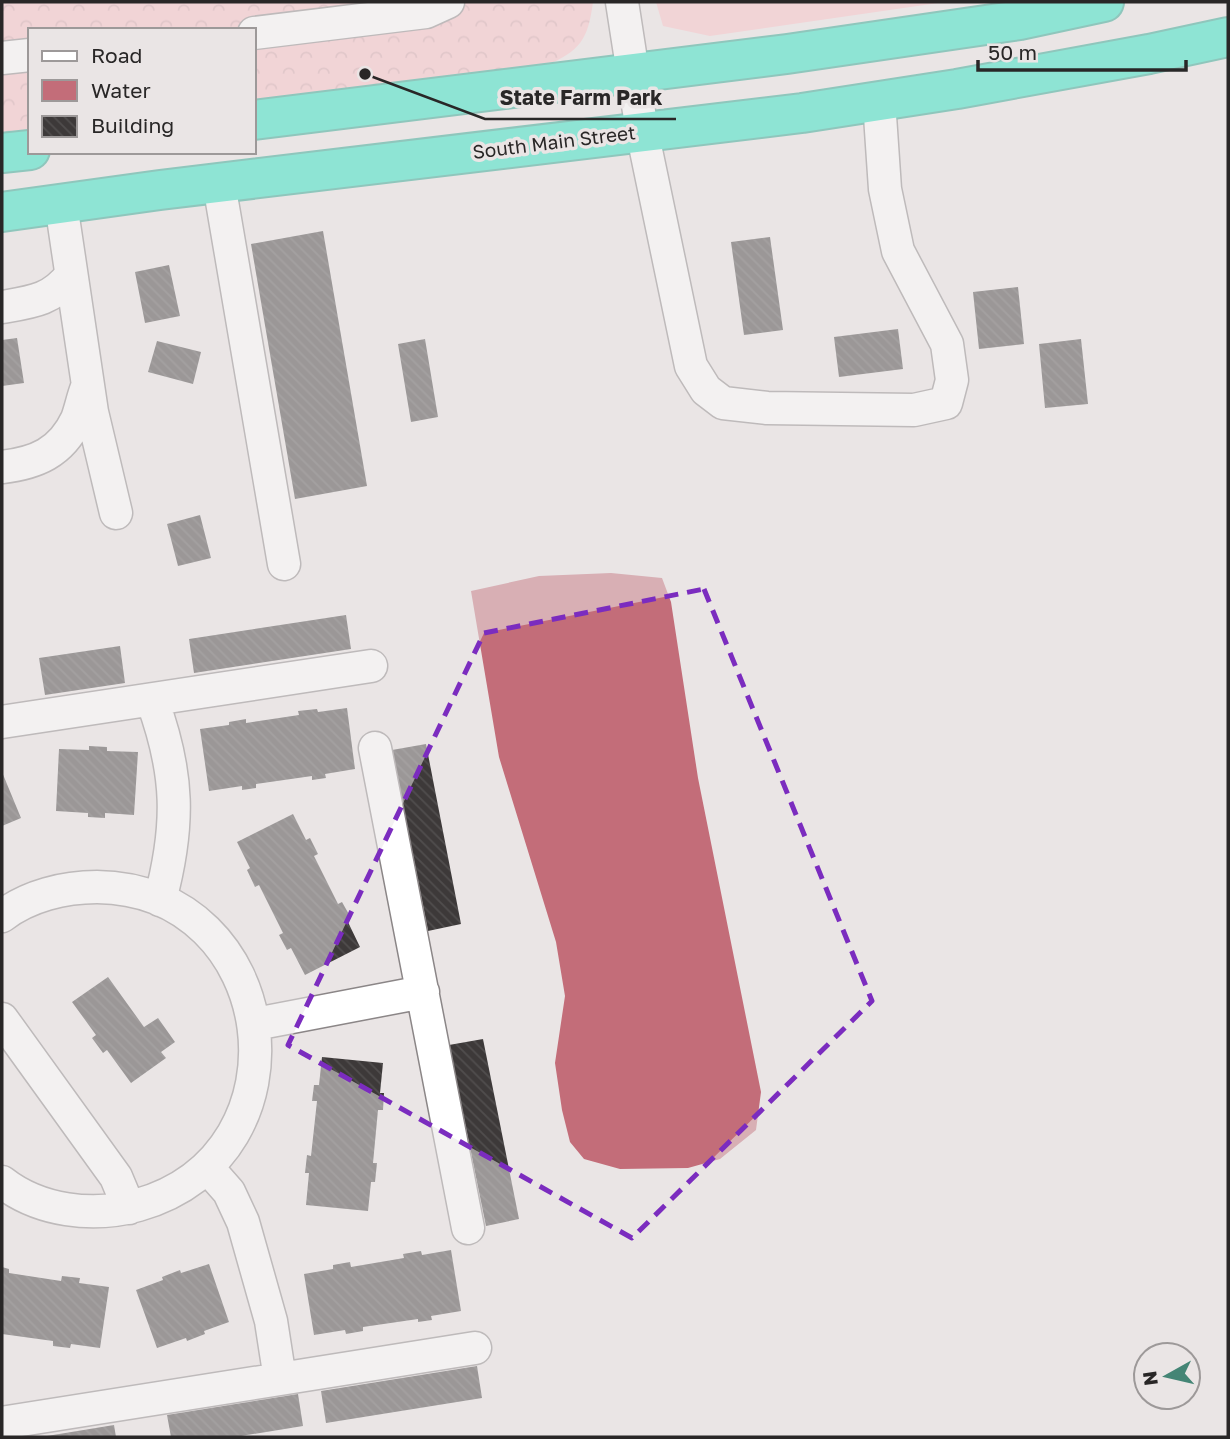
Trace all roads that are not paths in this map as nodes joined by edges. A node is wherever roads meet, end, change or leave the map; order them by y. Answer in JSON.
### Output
{"nodes":[{"id":1,"x":622,"y":2,"type":"edge"},
{"id":2,"x":1104,"y":2,"type":"edge"},
{"id":3,"x":431,"y":5,"type":"edge"},
{"id":4,"x":256,"y":33,"type":"edge"},
{"id":5,"x":1228,"y":37,"type":"edge"},
{"id":6,"x":28,"y":55,"type":"edge"},
{"id":7,"x":2,"y":58,"type":"edge"},
{"id":8,"x":633,"y":74,"type":"junction"},
{"id":9,"x":879,"y":101,"type":"junction"},
{"id":10,"x":256,"y":120,"type":"edge"},
{"id":11,"x":642,"y":131,"type":"junction"},
{"id":12,"x":28,"y":150,"type":"edge"},
{"id":13,"x":2,"y":153,"type":"edge"},
{"id":14,"x":219,"y":184,"type":"junction"},
{"id":15,"x":61,"y":204,"type":"junction"},
{"id":16,"x":2,"y":212,"type":"edge"},
{"id":17,"x":71,"y":275,"type":"junction"},
{"id":18,"x":2,"y":307,"type":"edge"},
{"id":19,"x":88,"y":386,"type":"junction"},
{"id":20,"x":2,"y":467,"type":"edge"},
{"id":21,"x":116,"y":513,"type":"dead end"},
{"id":22,"x":284,"y":564,"type":"dead end"},
{"id":23,"x":371,"y":666,"type":"dead end"},
{"id":24,"x":152,"y":700,"type":"junction"},
{"id":25,"x":2,"y":722,"type":"edge"},
{"id":26,"x":375,"y":748,"type":"dead end"},
{"id":27,"x":160,"y":900,"type":"junction"},
{"id":28,"x":2,"y":916,"type":"edge"},
{"id":29,"x":423,"y":992,"type":"junction"},
{"id":30,"x":2,"y":1018,"type":"edge"},
{"id":31,"x":255,"y":1024,"type":"junction"},
{"id":32,"x":207,"y":1167,"type":"junction"},
{"id":33,"x":4,"y":1185,"type":"edge"},
{"id":34,"x":129,"y":1208,"type":"junction"},
{"id":35,"x":468,"y":1228,"type":"dead end"},
{"id":36,"x":475,"y":1348,"type":"dead end"},
{"id":37,"x":280,"y":1379,"type":"junction"},
{"id":38,"x":2,"y":1423,"type":"edge"}],
"edges":[{"from":1,"to":8,"type":"street"},
{"from":2,"to":8,"type":"highway"},
{"from":3,"to":4,"type":"street"},
{"from":5,"to":9,"type":"highway","name":"South Main Street"},
{"from":6,"to":7,"type":"street"},
{"from":8,"to":10,"type":"highway"},
{"from":8,"to":11,"type":"street"},
{"from":9,"to":11,"type":"highway","name":"South Main Street"},
{"from":9,"to":11,"type":"street"},
{"from":11,"to":14,"type":"highway","name":"South Main Street"},
{"from":12,"to":13,"type":"highway"},
{"from":14,"to":15,"type":"highway","name":"South Main Street"},
{"from":14,"to":22,"type":"street"},
{"from":15,"to":16,"type":"highway","name":"South Main Street"},
{"from":15,"to":17,"type":"street"},
{"from":17,"to":18,"type":"street"},
{"from":17,"to":19,"type":"street"},
{"from":19,"to":20,"type":"street"},
{"from":19,"to":21,"type":"street"},
{"from":23,"to":24,"type":"street"},
{"from":24,"to":25,"type":"street"},
{"from":24,"to":27,"type":"street"},
{"from":26,"to":29,"type":"street"},
{"from":27,"to":28,"type":"street"},
{"from":27,"to":31,"type":"street"},
{"from":29,"to":31,"type":"street"},
{"from":29,"to":35,"type":"street"},
{"from":30,"to":34,"type":"street"},
{"from":31,"to":32,"type":"street"},
{"from":32,"to":34,"type":"street"},
{"from":32,"to":37,"type":"street"},
{"from":33,"to":34,"type":"street"},
{"from":36,"to":37,"type":"street"},
{"from":37,"to":38,"type":"street"}]}
